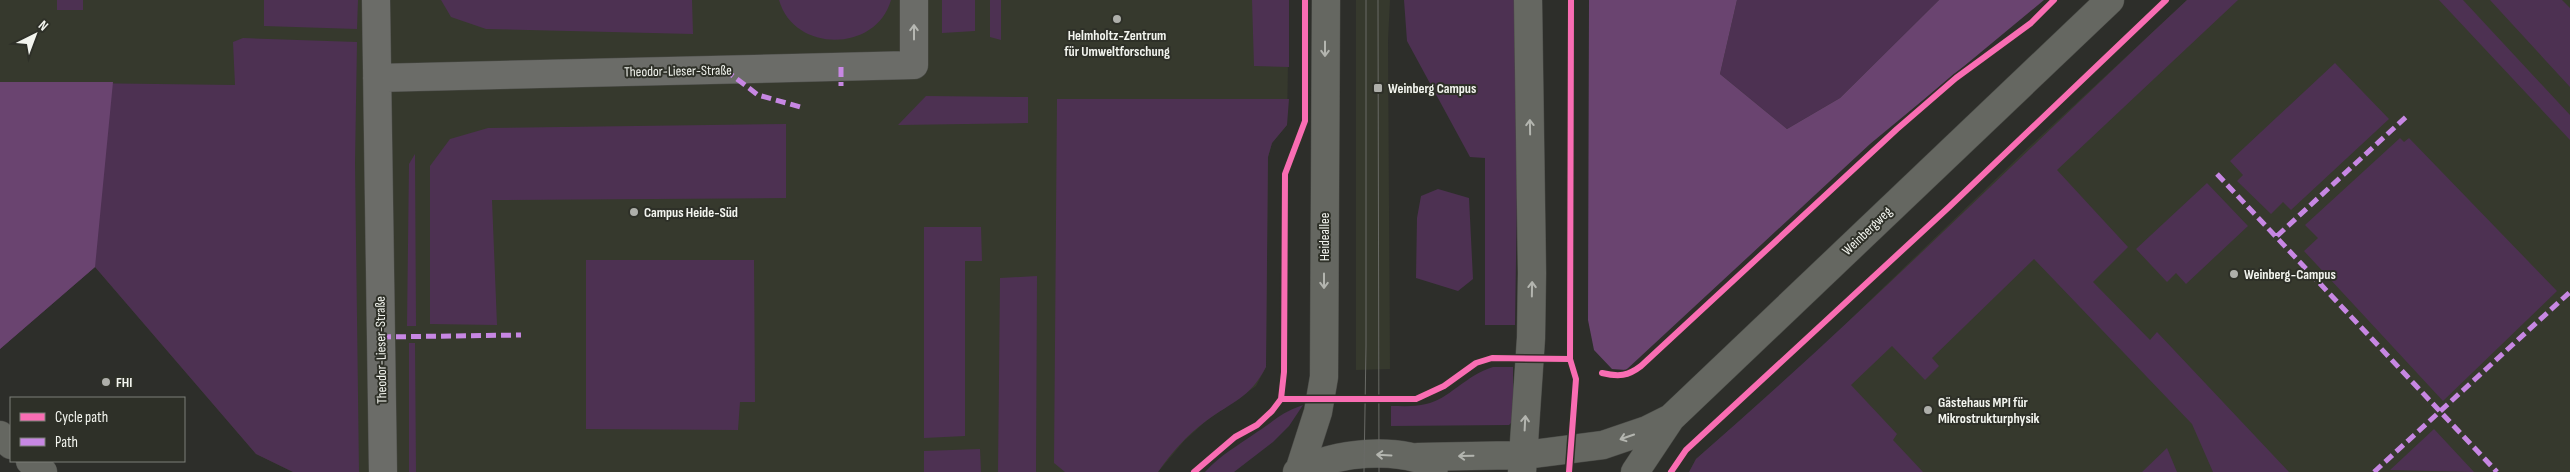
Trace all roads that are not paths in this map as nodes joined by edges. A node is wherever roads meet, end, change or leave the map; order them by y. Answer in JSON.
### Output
{"nodes":[{"id":1,"x":376,"y":0,"type":"edge"},
{"id":2,"x":914,"y":0,"type":"edge"},
{"id":3,"x":1326,"y":0,"type":"edge"},
{"id":4,"x":1528,"y":0,"type":"edge"},
{"id":5,"x":2110,"y":0,"type":"edge"},
{"id":6,"x":377,"y":78,"type":"junction"},
{"id":7,"x":1672,"y":418,"type":"junction"},
{"id":8,"x":0,"y":435,"type":"edge"},
{"id":9,"x":10,"y":444,"type":"edge"},
{"id":10,"x":1418,"y":457,"type":"junction"},
{"id":11,"x":31,"y":462,"type":"edge"},
{"id":12,"x":1523,"y":463,"type":"edge"},
{"id":13,"x":1298,"y":471,"type":"edge"},
{"id":14,"x":43,"y":472,"type":"edge"},
{"id":15,"x":383,"y":472,"type":"edge"},
{"id":16,"x":1447,"y":472,"type":"edge"},
{"id":17,"x":1635,"y":472,"type":"edge"}],
"edges":[{"from":1,"to":6,"type":"street","name":"Theodor-Lieser-Straße"},
{"from":6,"to":2,"type":"street","name":"Theodor-Lieser-Straße","one_way":true},
{"from":3,"to":13,"type":"main road","name":"Heideallee","one_way":true},
{"from":12,"to":4,"type":"main road","one_way":true},
{"from":5,"to":7,"type":"main road","name":"Weinbergweg"},
{"from":6,"to":15,"type":"street","name":"Theodor-Lieser-Straße"},
{"from":7,"to":12,"type":"main road","one_way":true},
{"from":7,"to":17,"type":"main road","name":"Weinbergweg"},
{"from":8,"to":9,"type":"main road"},
{"from":12,"to":10,"type":"main road","one_way":true},
{"from":10,"to":13,"type":"main road","one_way":true},
{"from":10,"to":16,"type":"main road"},
{"from":11,"to":14,"type":"main road"}]}
